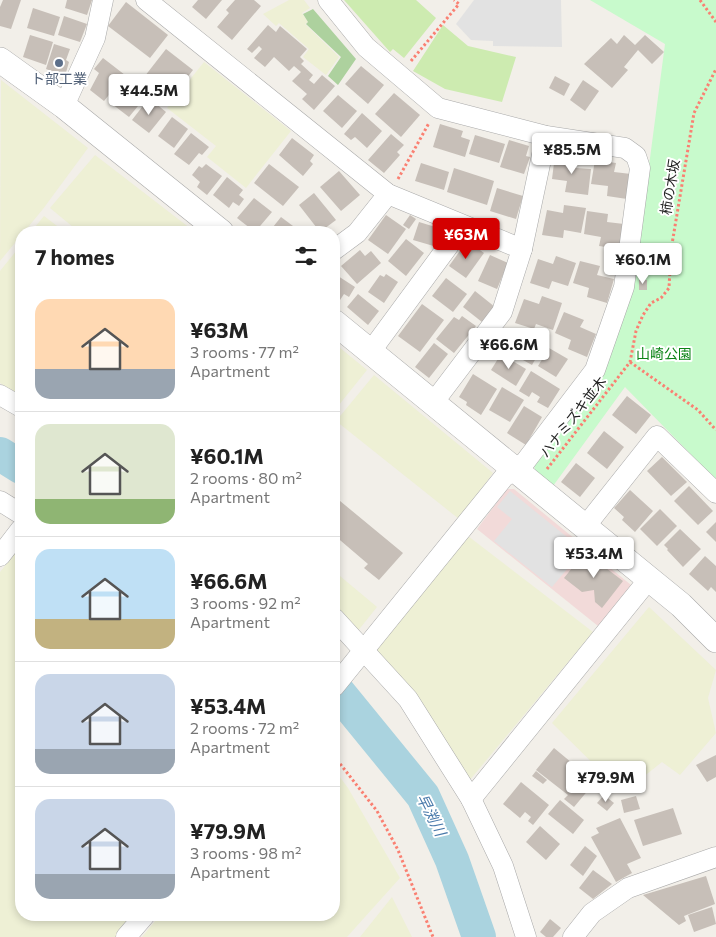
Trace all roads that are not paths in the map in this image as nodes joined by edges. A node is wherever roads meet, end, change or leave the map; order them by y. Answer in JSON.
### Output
{"nodes":[{"id":1,"x":103,"y":0,"type":"edge"},
{"id":2,"x":146,"y":0,"type":"edge"},
{"id":3,"x":328,"y":0,"type":"edge"},
{"id":4,"x":0,"y":60,"type":"edge"},
{"id":5,"x":64,"y":106,"type":"junction"},
{"id":6,"x":546,"y":136,"type":"junction"},
{"id":7,"x":388,"y":194,"type":"junction"},
{"id":8,"x":214,"y":226,"type":"edge"},
{"id":9,"x":463,"y":226,"type":"junction"},
{"id":10,"x":340,"y":246,"type":"edge"},
{"id":11,"x":522,"y":249,"type":"junction"},
{"id":12,"x":340,"y":327,"type":"edge"},
{"id":13,"x":371,"y":351,"type":"junction"},
{"id":14,"x":0,"y":395,"type":"edge"},
{"id":15,"x":432,"y":403,"type":"junction"},
{"id":16,"x":15,"y":404,"type":"edge"},
{"id":17,"x":514,"y":470,"type":"junction"},
{"id":18,"x":716,"y":493,"type":"edge"},
{"id":19,"x":0,"y":501,"type":"edge"},
{"id":20,"x":15,"y":510,"type":"edge"},
{"id":21,"x":584,"y":528,"type":"junction"},
{"id":22,"x":15,"y":537,"type":"edge"},
{"id":23,"x":0,"y":556,"type":"edge"},
{"id":24,"x":649,"y":579,"type":"junction"},
{"id":25,"x":340,"y":624,"type":"edge"},
{"id":26,"x":713,"y":629,"type":"edge"},
{"id":27,"x":365,"y":650,"type":"junction"},
{"id":28,"x":340,"y":680,"type":"edge"},
{"id":29,"x":472,"y":799,"type":"junction"},
{"id":30,"x":716,"y":857,"type":"edge"},
{"id":31,"x":139,"y":921,"type":"edge"},
{"id":32,"x":126,"y":937,"type":"edge"},
{"id":33,"x":526,"y":937,"type":"edge"},
{"id":34,"x":573,"y":937,"type":"edge"}],
"edges":[{"from":1,"to":5,"type":"street"},
{"from":2,"to":7,"type":"street"},
{"from":3,"to":6,"type":"street"},
{"from":4,"to":5,"type":"street"},
{"from":5,"to":8,"type":"street"},
{"from":6,"to":11,"type":"street"},
{"from":6,"to":17,"type":"street"},
{"from":7,"to":9,"type":"street"},
{"from":7,"to":10,"type":"street"},
{"from":9,"to":11,"type":"street"},
{"from":9,"to":13,"type":"street"},
{"from":11,"to":15,"type":"street"},
{"from":12,"to":13,"type":"street"},
{"from":13,"to":15,"type":"street"},
{"from":14,"to":16,"type":"street"},
{"from":15,"to":17,"type":"street"},
{"from":17,"to":21,"type":"street"},
{"from":17,"to":27,"type":"street"},
{"from":18,"to":21,"type":"street"},
{"from":19,"to":20,"type":"street"},
{"from":21,"to":24,"type":"street"},
{"from":22,"to":23,"type":"street"},
{"from":24,"to":26,"type":"street"},
{"from":24,"to":29,"type":"street"},
{"from":25,"to":27,"type":"street"},
{"from":27,"to":28,"type":"street"},
{"from":27,"to":29,"type":"street"},
{"from":29,"to":33,"type":"street"},
{"from":30,"to":34,"type":"street"},
{"from":31,"to":32,"type":"street"}]}
